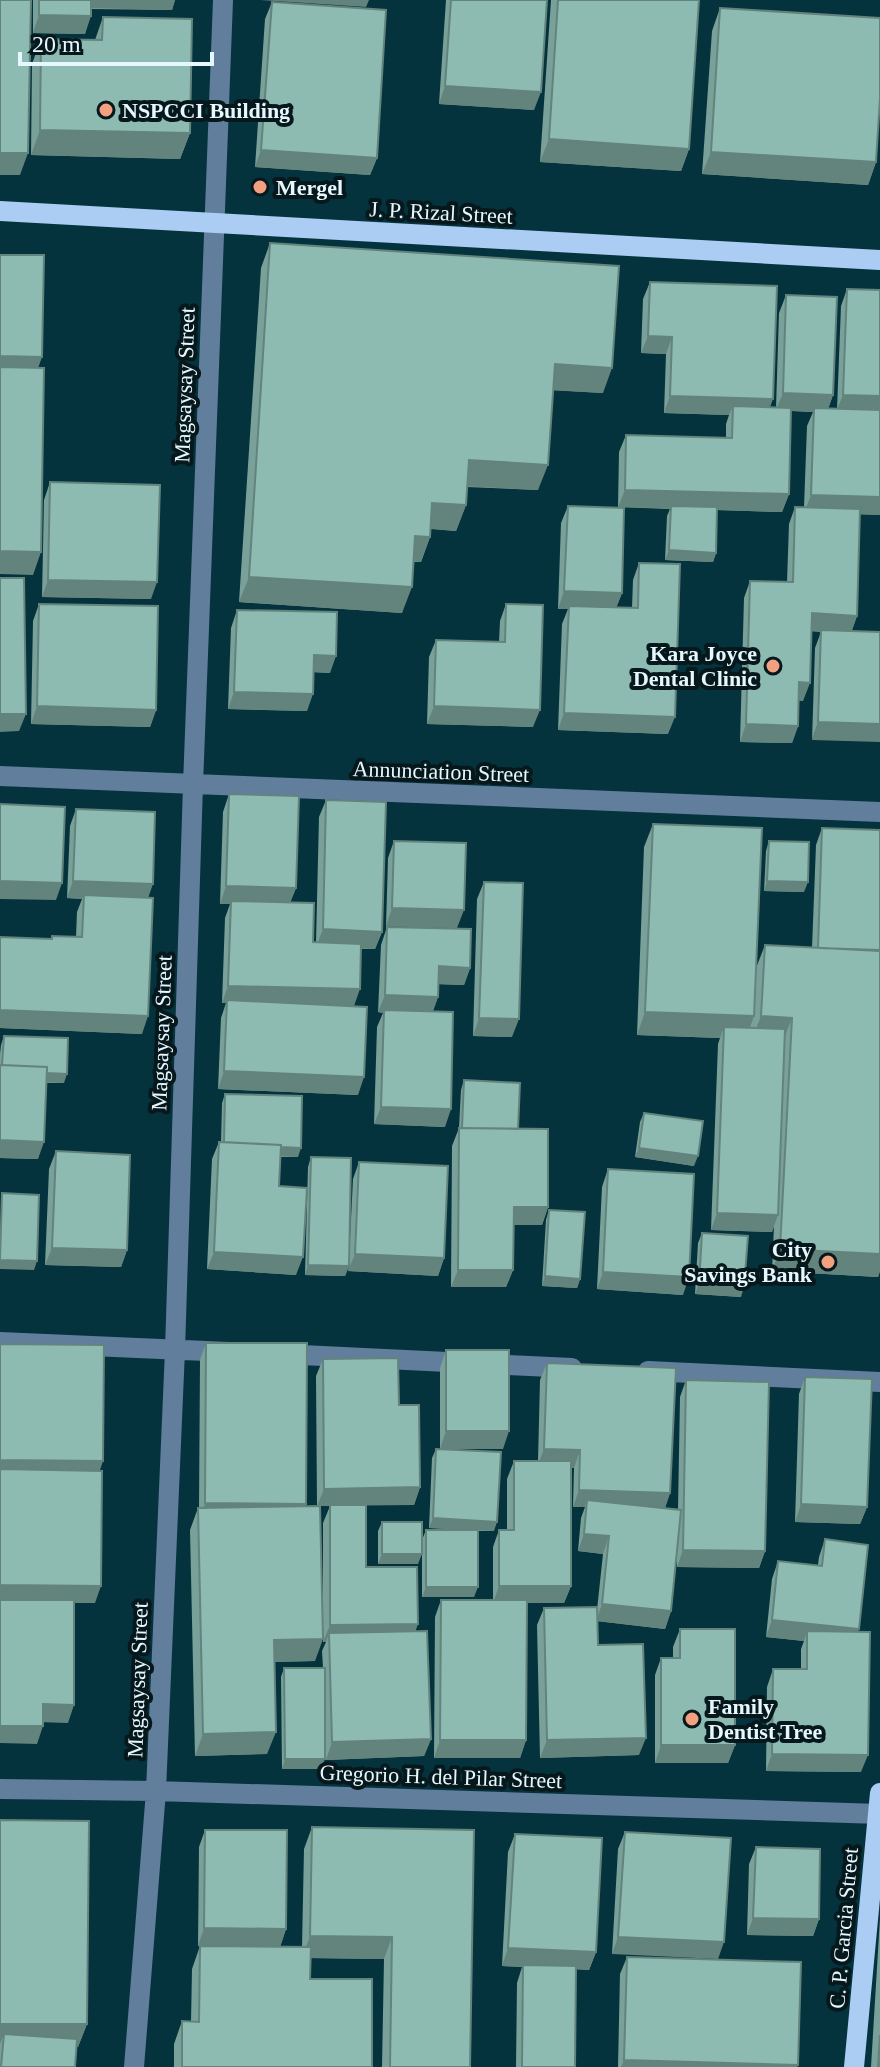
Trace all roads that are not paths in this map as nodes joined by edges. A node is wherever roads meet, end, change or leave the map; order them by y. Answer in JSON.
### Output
{"nodes":[{"id":1,"x":223,"y":0,"type":"edge"},
{"id":2,"x":0,"y":211,"type":"edge"},
{"id":3,"x":214,"y":223,"type":"junction"},
{"id":4,"x":880,"y":260,"type":"edge"},
{"id":5,"x":0,"y":776,"type":"edge"},
{"id":6,"x":193,"y":785,"type":"junction"},
{"id":7,"x":880,"y":812,"type":"edge"},
{"id":8,"x":0,"y":1342,"type":"edge"},
{"id":9,"x":175,"y":1350,"type":"junction"},
{"id":10,"x":598,"y":1369,"type":"edge"},
{"id":11,"x":629,"y":1370,"type":"edge"},
{"id":12,"x":880,"y":1382,"type":"edge"},
{"id":13,"x":0,"y":1789,"type":"edge"},
{"id":14,"x":156,"y":1791,"type":"junction"},
{"id":15,"x":879,"y":1807,"type":"edge"},
{"id":16,"x":134,"y":2067,"type":"edge"},
{"id":17,"x":854,"y":2067,"type":"edge"}],
"edges":[{"from":1,"to":3,"type":"street","name":"Magsaysay Street"},
{"from":2,"to":3,"type":"main road","name":"J. P. Rizal Street"},
{"from":3,"to":4,"type":"main road","name":"J. P. Rizal Street"},
{"from":3,"to":6,"type":"street","name":"Magsaysay Street"},
{"from":5,"to":6,"type":"street","name":"Annunciation Street"},
{"from":6,"to":7,"type":"street","name":"Annunciation Street"},
{"from":6,"to":9,"type":"street","name":"Magsaysay Street"},
{"from":8,"to":9,"type":"street"},
{"from":9,"to":10,"type":"street"},
{"from":9,"to":14,"type":"street","name":"Magsaysay Street"},
{"from":11,"to":12,"type":"street"},
{"from":13,"to":14,"type":"street","name":"Gregorio H. del Pilar Street"},
{"from":14,"to":15,"type":"street","name":"Gregorio H. del Pilar Street"},
{"from":14,"to":16,"type":"street","name":"Magsaysay Street"},
{"from":15,"to":17,"type":"main road","name":"C. P. Garcia Street"}]}
